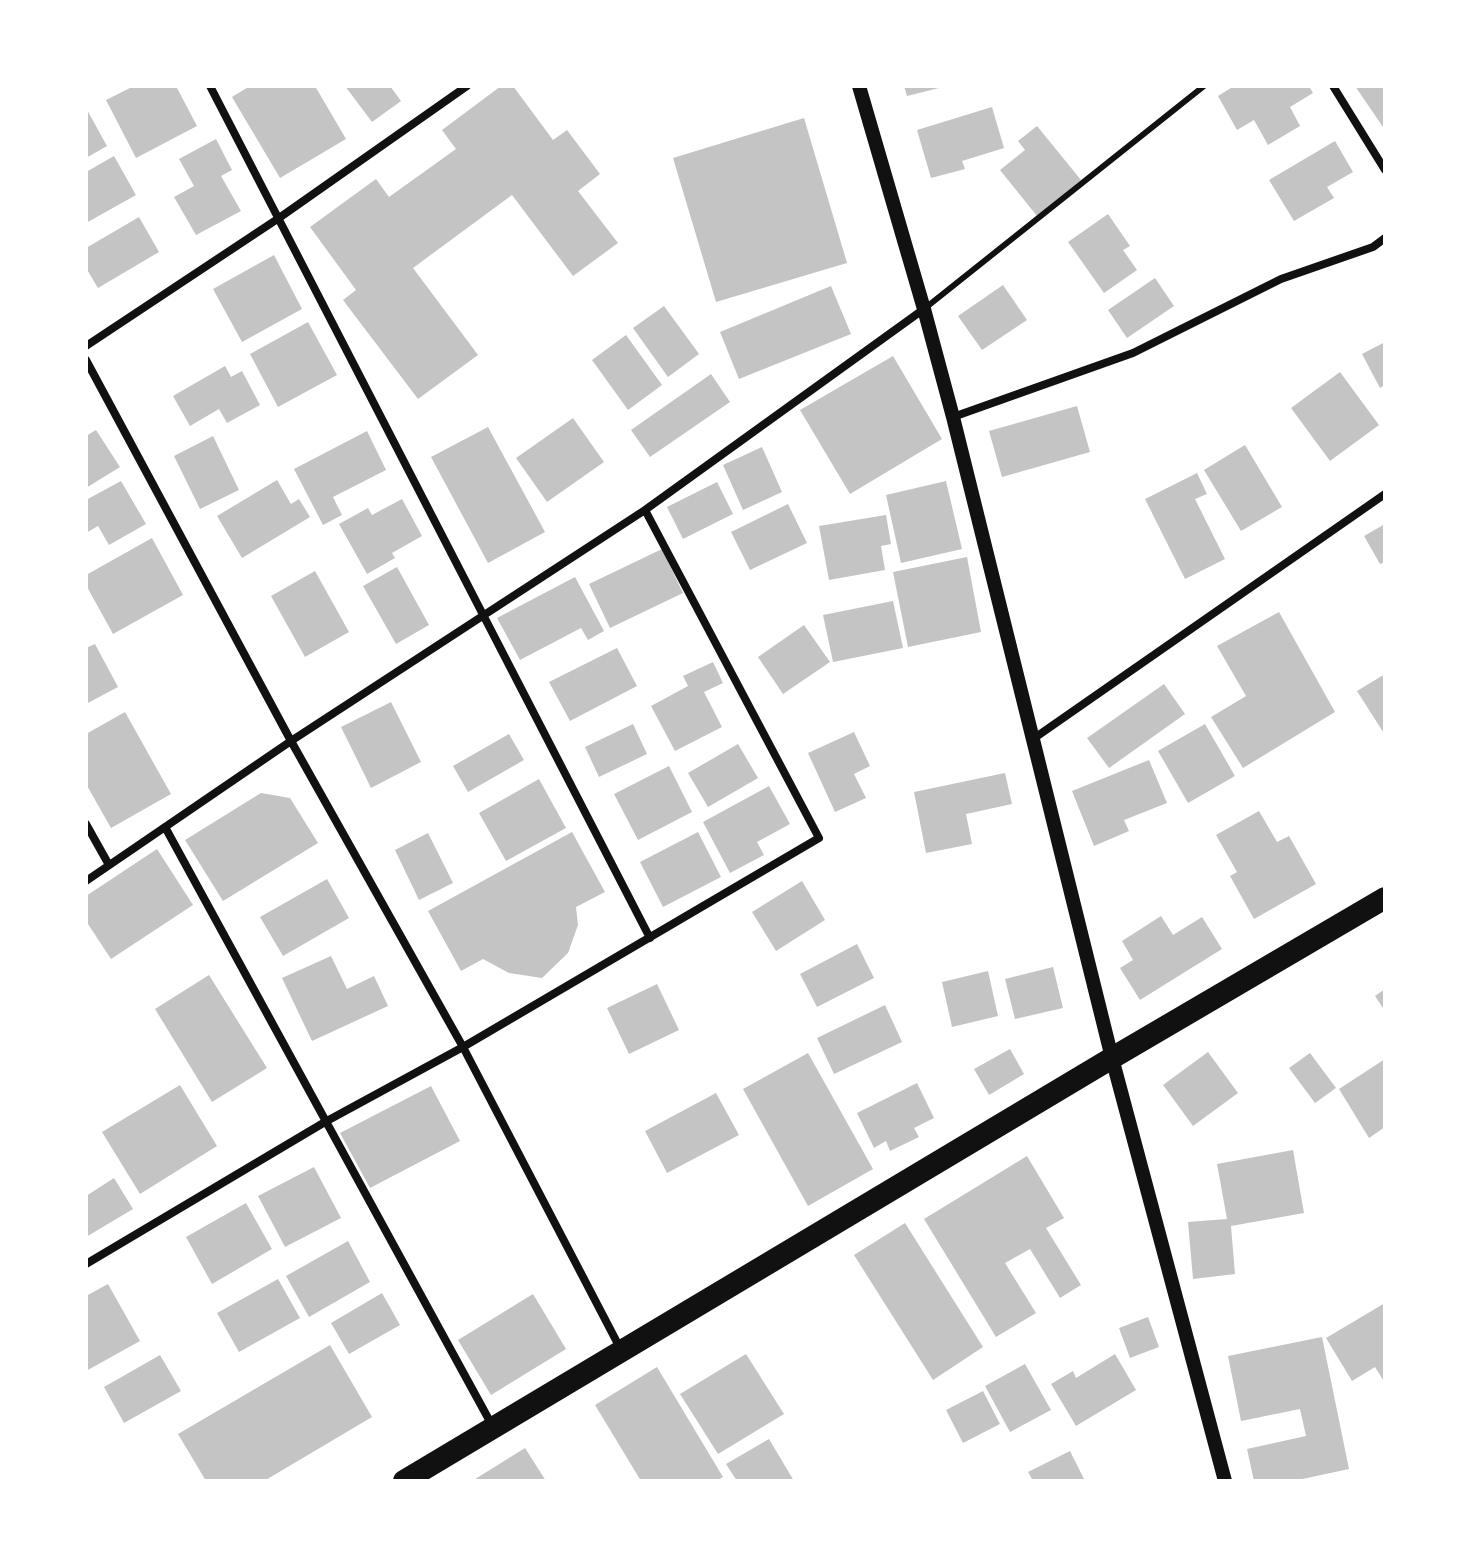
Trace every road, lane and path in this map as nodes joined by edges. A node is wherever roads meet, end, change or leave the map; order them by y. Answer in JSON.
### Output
{"nodes":[{"id":1,"x":210,"y":86,"type":"edge"},
{"id":2,"x":467,"y":86,"type":"edge"},
{"id":3,"x":859,"y":86,"type":"edge"},
{"id":4,"x":1204,"y":86,"type":"edge"},
{"id":5,"x":1333,"y":86,"type":"edge"},
{"id":6,"x":1385,"y":170,"type":"edge"},
{"id":7,"x":279,"y":218,"type":"junction"},
{"id":8,"x":1385,"y":238,"type":"edge"},
{"id":9,"x":924,"y":309,"type":"junction"},
{"id":10,"x":86,"y":346,"type":"edge"},
{"id":11,"x":86,"y":360,"type":"edge"},
{"id":12,"x":953,"y":417,"type":"junction"},
{"id":13,"x":1385,"y":494,"type":"edge"},
{"id":14,"x":645,"y":510,"type":"junction"},
{"id":15,"x":483,"y":615,"type":"junction"},
{"id":16,"x":1033,"y":739,"type":"junction"},
{"id":17,"x":291,"y":741,"type":"junction"},
{"id":18,"x":86,"y":824,"type":"edge"},
{"id":19,"x":165,"y":827,"type":"junction"},
{"id":20,"x":109,"y":865,"type":"junction"},
{"id":21,"x":86,"y":881,"type":"edge"},
{"id":22,"x":1385,"y":898,"type":"edge"},
{"id":23,"x":650,"y":938,"type":"junction"},
{"id":24,"x":463,"y":1047,"type":"junction"},
{"id":25,"x":1112,"y":1058,"type":"junction"},
{"id":26,"x":325,"y":1122,"type":"junction"},
{"id":27,"x":86,"y":1264,"type":"edge"},
{"id":28,"x":621,"y":1350,"type":"junction"},
{"id":29,"x":493,"y":1428,"type":"junction"},
{"id":30,"x":404,"y":1481,"type":"edge"},
{"id":31,"x":1225,"y":1481,"type":"edge"}],
"edges":[{"from":1,"to":7,"type":"street"},
{"from":2,"to":7,"type":"street"},
{"from":3,"to":9,"type":"street"},
{"from":4,"to":9,"type":"lane"},
{"from":5,"to":6,"type":"street"},
{"from":7,"to":10,"type":"street"},
{"from":7,"to":15,"type":"street"},
{"from":8,"to":12,"type":"street"},
{"from":9,"to":12,"type":"street"},
{"from":9,"to":14,"type":"street"},
{"from":11,"to":17,"type":"street"},
{"from":12,"to":16,"type":"street"},
{"from":13,"to":16,"type":"street"},
{"from":14,"to":15,"type":"street"},
{"from":14,"to":23,"type":"street"},
{"from":15,"to":17,"type":"street"},
{"from":15,"to":23,"type":"street"},
{"from":16,"to":25,"type":"street"},
{"from":17,"to":19,"type":"street"},
{"from":17,"to":24,"type":"street"},
{"from":18,"to":20,"type":"street"},
{"from":19,"to":20,"type":"street"},
{"from":19,"to":26,"type":"street"},
{"from":20,"to":21,"type":"street"},
{"from":22,"to":25,"type":"highway"},
{"from":23,"to":24,"type":"street"},
{"from":24,"to":26,"type":"street"},
{"from":24,"to":28,"type":"street"},
{"from":25,"to":28,"type":"highway"},
{"from":25,"to":31,"type":"street"},
{"from":26,"to":27,"type":"street"},
{"from":26,"to":29,"type":"street"},
{"from":28,"to":29,"type":"highway"},
{"from":29,"to":30,"type":"highway"}]}
